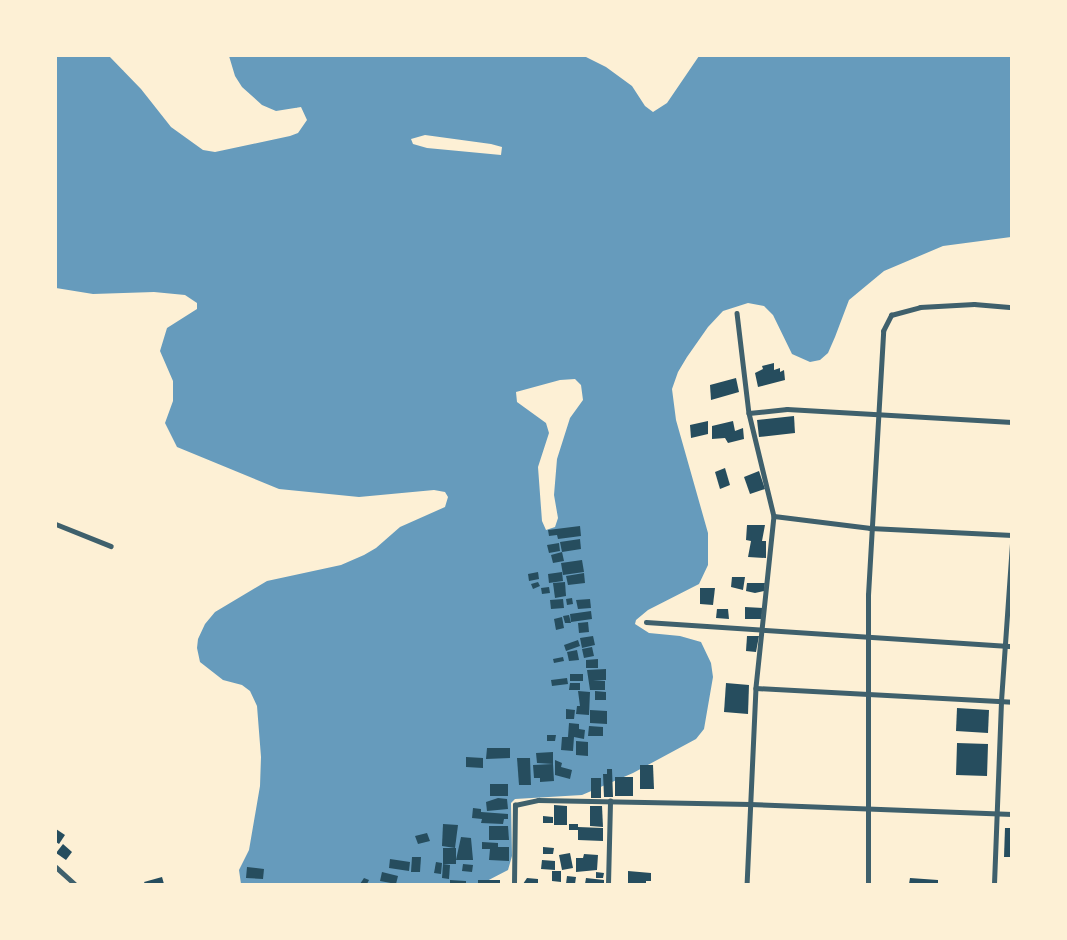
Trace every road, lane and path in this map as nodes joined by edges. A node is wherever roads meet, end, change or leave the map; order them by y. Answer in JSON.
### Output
{"nodes":[{"id":1,"x":1011,"y":307,"type":"edge"},
{"id":2,"x":737,"y":313,"type":"dead end"},
{"id":3,"x":749,"y":413,"type":"junction"},
{"id":4,"x":879,"y":413,"type":"junction"},
{"id":5,"x":1011,"y":422,"type":"edge"},
{"id":6,"x":774,"y":516,"type":"junction"},
{"id":7,"x":56,"y":525,"type":"edge"},
{"id":8,"x":870,"y":528,"type":"junction"},
{"id":9,"x":1011,"y":535,"type":"edge"},
{"id":10,"x":1011,"y":543,"type":"edge"},
{"id":11,"x":111,"y":546,"type":"dead end"},
{"id":12,"x":646,"y":622,"type":"dead end"},
{"id":13,"x":763,"y":631,"type":"junction"},
{"id":14,"x":868,"y":638,"type":"junction"},
{"id":15,"x":1004,"y":645,"type":"junction"},
{"id":16,"x":1011,"y":645,"type":"edge"},
{"id":17,"x":756,"y":688,"type":"junction"},
{"id":18,"x":867,"y":692,"type":"junction"},
{"id":19,"x":1001,"y":701,"type":"junction"},
{"id":20,"x":1011,"y":702,"type":"edge"},
{"id":21,"x":610,"y":801,"type":"junction"},
{"id":22,"x":750,"y":804,"type":"junction"},
{"id":23,"x":869,"y":810,"type":"junction"},
{"id":24,"x":996,"y":813,"type":"junction"},
{"id":25,"x":1011,"y":814,"type":"edge"},
{"id":26,"x":56,"y":867,"type":"edge"},
{"id":27,"x":75,"y":885,"type":"edge"},
{"id":28,"x":514,"y":885,"type":"edge"},
{"id":29,"x":609,"y":885,"type":"edge"},
{"id":30,"x":747,"y":885,"type":"edge"},
{"id":31,"x":868,"y":885,"type":"edge"},
{"id":32,"x":994,"y":885,"type":"edge"}],
"edges":[{"from":1,"to":4,"type":"street"},
{"from":2,"to":3,"type":"street"},
{"from":3,"to":4,"type":"street"},
{"from":3,"to":6,"type":"street"},
{"from":4,"to":5,"type":"street"},
{"from":4,"to":8,"type":"street"},
{"from":6,"to":8,"type":"street"},
{"from":6,"to":13,"type":"street"},
{"from":7,"to":11,"type":"street"},
{"from":8,"to":9,"type":"street"},
{"from":8,"to":14,"type":"street"},
{"from":10,"to":15,"type":"street"},
{"from":12,"to":13,"type":"street"},
{"from":13,"to":14,"type":"street"},
{"from":13,"to":17,"type":"street"},
{"from":14,"to":15,"type":"street"},
{"from":14,"to":18,"type":"street"},
{"from":15,"to":16,"type":"street"},
{"from":15,"to":19,"type":"street"},
{"from":17,"to":18,"type":"street"},
{"from":17,"to":22,"type":"street"},
{"from":18,"to":19,"type":"street"},
{"from":18,"to":23,"type":"street"},
{"from":19,"to":20,"type":"street"},
{"from":19,"to":24,"type":"street"},
{"from":21,"to":22,"type":"street"},
{"from":21,"to":28,"type":"street"},
{"from":21,"to":29,"type":"street"},
{"from":22,"to":23,"type":"street"},
{"from":22,"to":30,"type":"street"},
{"from":23,"to":24,"type":"street"},
{"from":23,"to":31,"type":"street"},
{"from":24,"to":25,"type":"street"},
{"from":24,"to":32,"type":"street"},
{"from":26,"to":27,"type":"street"}]}
